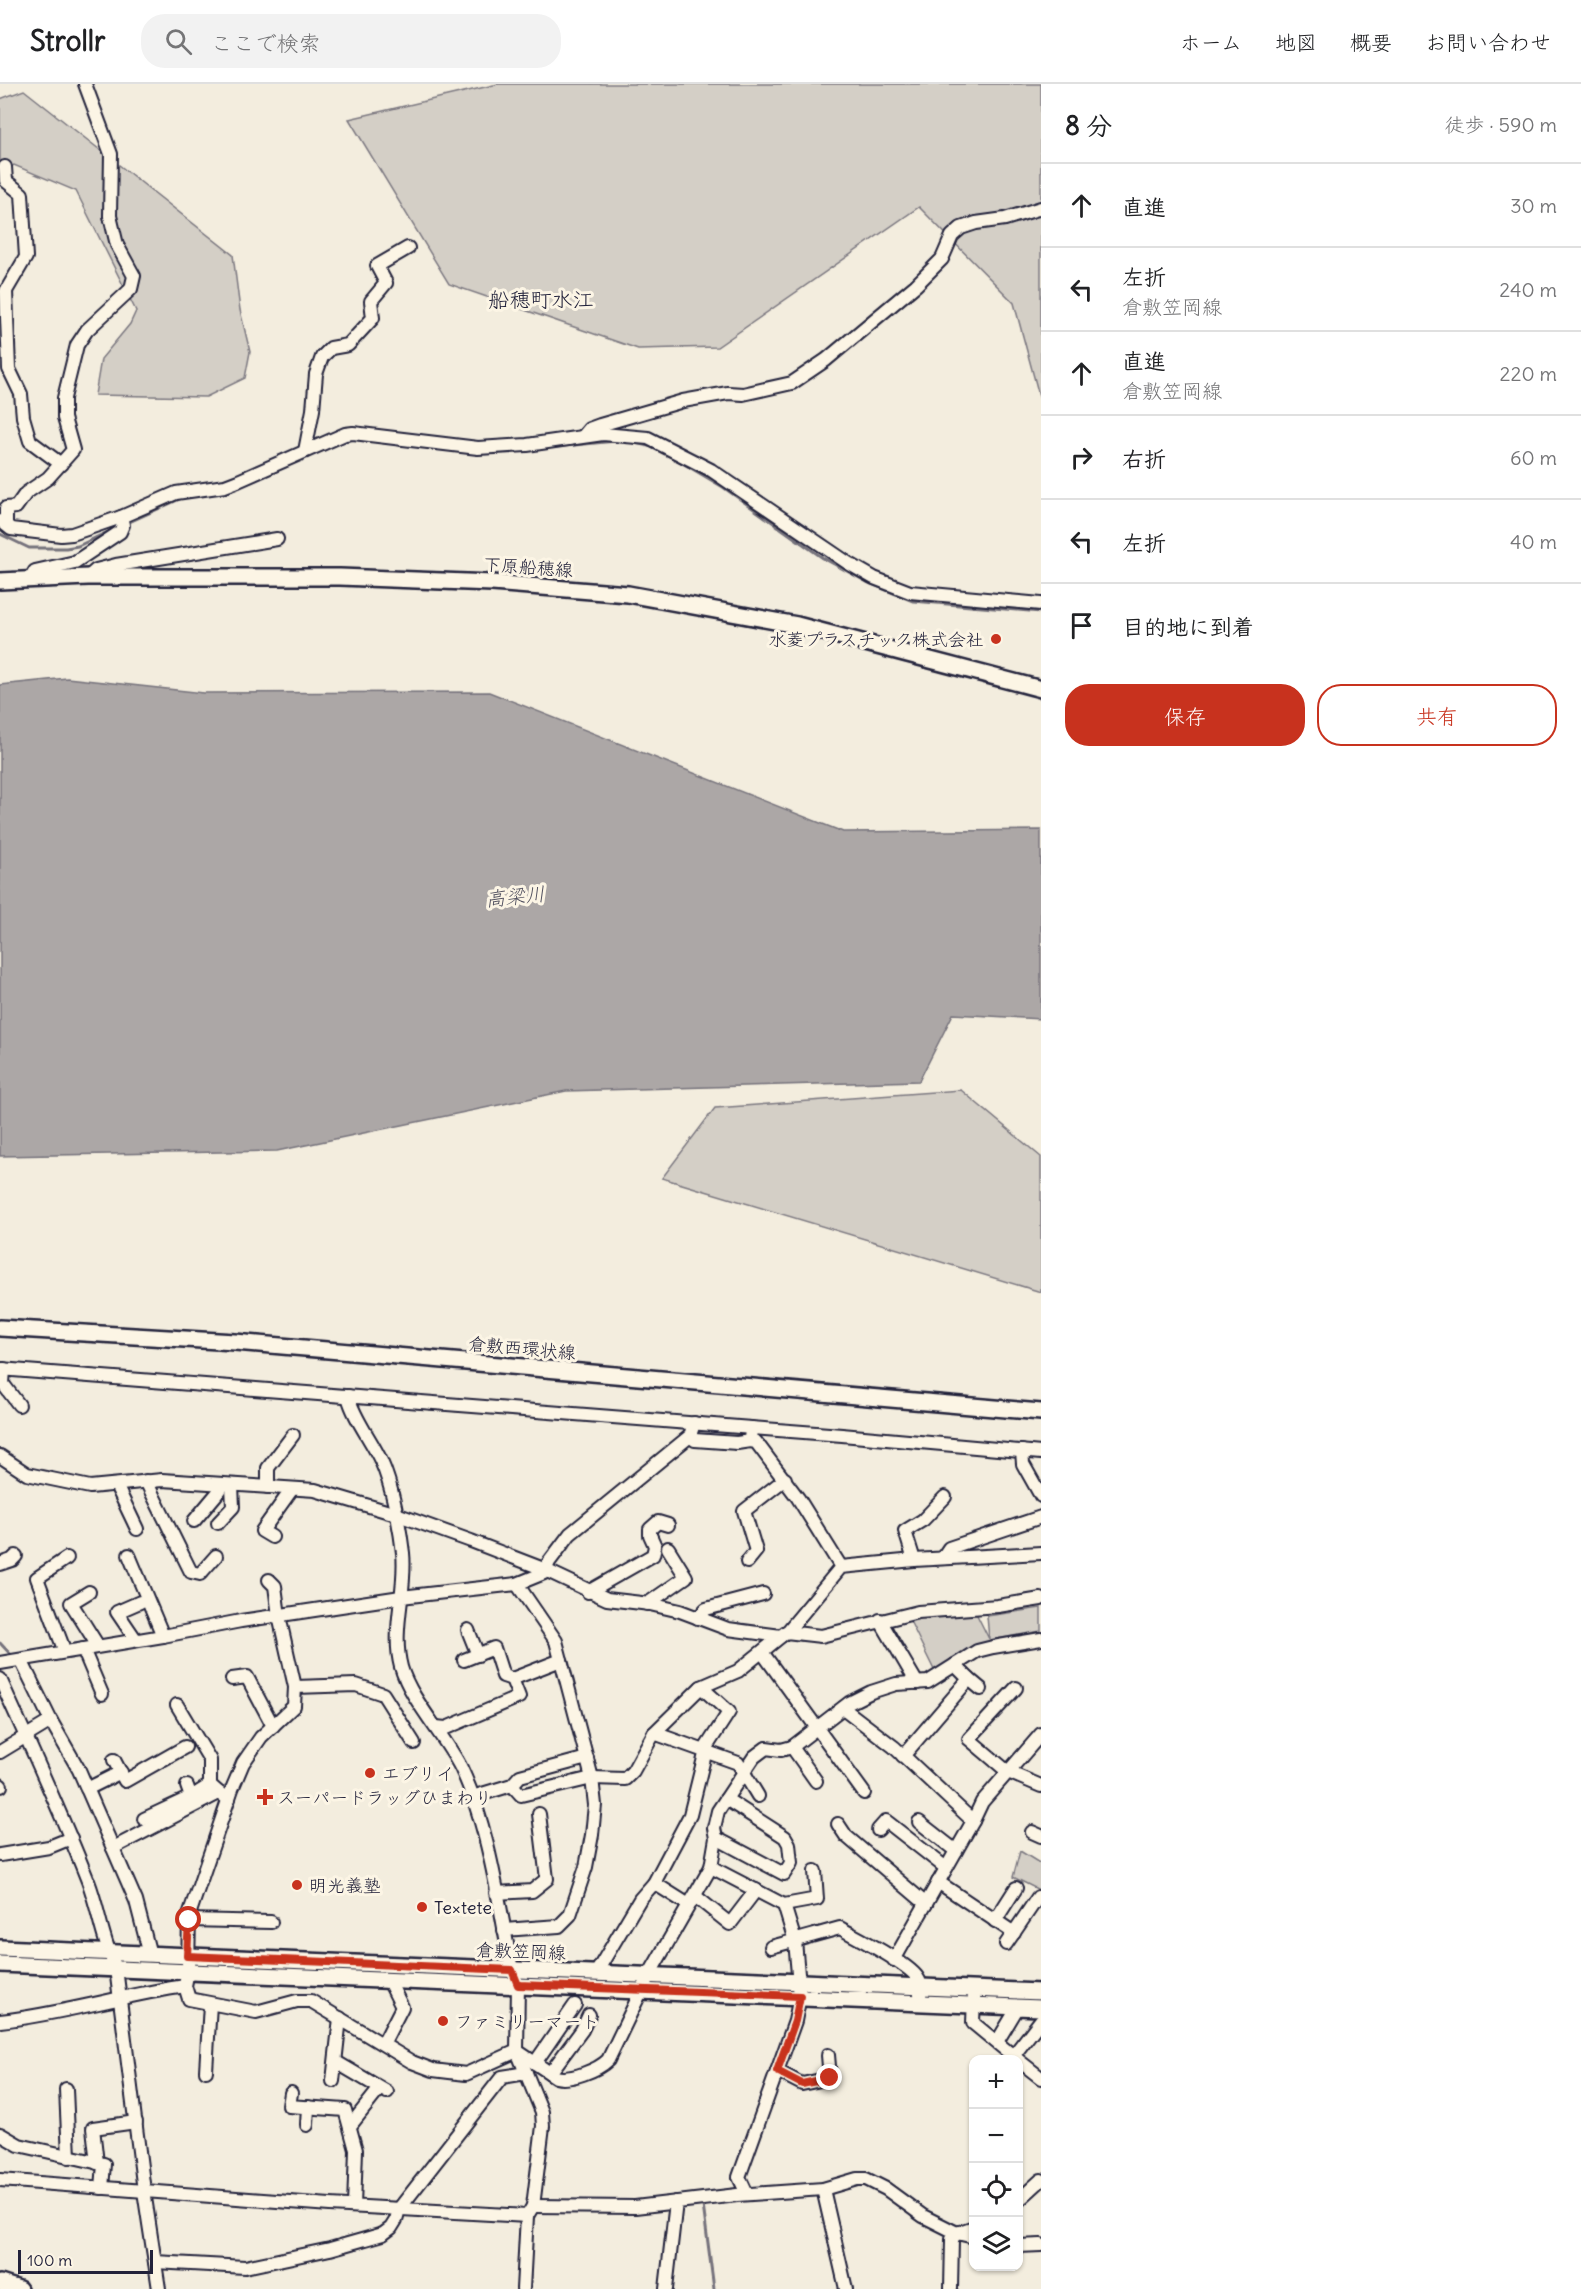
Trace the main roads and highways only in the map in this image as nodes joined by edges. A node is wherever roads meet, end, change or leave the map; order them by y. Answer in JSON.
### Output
{"nodes":[{"id":1,"x":0,"y":581,"type":"edge"},
{"id":2,"x":1041,"y":689,"type":"edge"},
{"id":3,"x":0,"y":1328,"type":"edge"},
{"id":4,"x":1041,"y":1412,"type":"edge"},
{"id":5,"x":0,"y":1948,"type":"edge"},
{"id":6,"x":188,"y":1963,"type":"junction"},
{"id":7,"x":0,"y":1964,"type":"edge"},
{"id":8,"x":800,"y":1990,"type":"junction"},
{"id":9,"x":1041,"y":1992,"type":"edge"},
{"id":10,"x":920,"y":1995,"type":"junction"},
{"id":11,"x":1041,"y":2008,"type":"edge"},
{"id":12,"x":0,"y":2283,"type":"edge"},
{"id":13,"x":19,"y":2289,"type":"edge"}],
"edges":[{"from":1,"to":2,"type":"main road","name":"下原船穂線"},
{"from":3,"to":4,"type":"main road","name":"倉敷西環状線"},
{"from":5,"to":6,"type":"main road","name":"倉敷笠岡線"},
{"from":6,"to":7,"type":"main road","name":"倉敷笠岡線"},
{"from":6,"to":8,"type":"main road","name":"倉敷笠岡線"},
{"from":6,"to":8,"type":"main road","name":"倉敷笠岡線"},
{"from":8,"to":10,"type":"main road","name":"倉敷笠岡線"},
{"from":9,"to":10,"type":"main road","name":"倉敷笠岡線"},
{"from":10,"to":11,"type":"main road","name":"倉敷笠岡線"},
{"from":12,"to":13,"type":"main road"}]}
